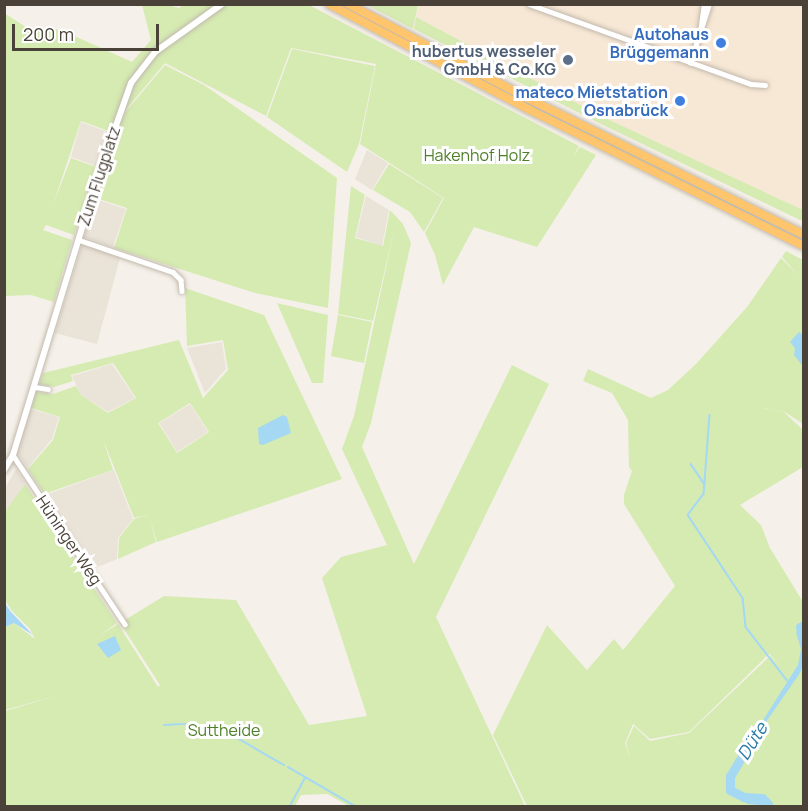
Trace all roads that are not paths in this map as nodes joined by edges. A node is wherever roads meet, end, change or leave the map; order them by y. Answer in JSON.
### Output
{"nodes":[{"id":1,"x":222,"y":4,"type":"edge"},
{"id":2,"x":329,"y":4,"type":"edge"},
{"id":3,"x":348,"y":4,"type":"edge"},
{"id":4,"x":529,"y":4,"type":"edge"},
{"id":5,"x":704,"y":4,"type":"edge"},
{"id":6,"x":709,"y":4,"type":"edge"},
{"id":7,"x":700,"y":32,"type":"junction"},
{"id":8,"x":690,"y":63,"type":"junction"},
{"id":9,"x":765,"y":85,"type":"dead end"},
{"id":10,"x":804,"y":235,"type":"edge"},
{"id":11,"x":79,"y":240,"type":"junction"},
{"id":12,"x":804,"y":246,"type":"edge"},
{"id":13,"x":182,"y":291,"type":"dead end"},
{"id":14,"x":34,"y":387,"type":"junction"},
{"id":15,"x":48,"y":389,"type":"dead end"},
{"id":16,"x":13,"y":455,"type":"junction"},
{"id":17,"x":4,"y":471,"type":"edge"},
{"id":18,"x":125,"y":624,"type":"dead end"}],
"edges":[{"from":1,"to":11,"type":"street","name":"Zum Flugplatz"},
{"from":2,"to":12,"type":"highway"},
{"from":3,"to":10,"type":"highway"},
{"from":4,"to":8,"type":"street"},
{"from":5,"to":7,"type":"street"},
{"from":6,"to":7,"type":"street"},
{"from":7,"to":8,"type":"street"},
{"from":8,"to":9,"type":"street"},
{"from":11,"to":13,"type":"street"},
{"from":11,"to":14,"type":"street","name":"Zum Flugplatz"},
{"from":14,"to":15,"type":"street"},
{"from":14,"to":16,"type":"street","name":"Zum Flugplatz"},
{"from":16,"to":17,"type":"street","name":"Zum Flugplatz"},
{"from":16,"to":18,"type":"street","name":"Hüninger Weg"}]}
